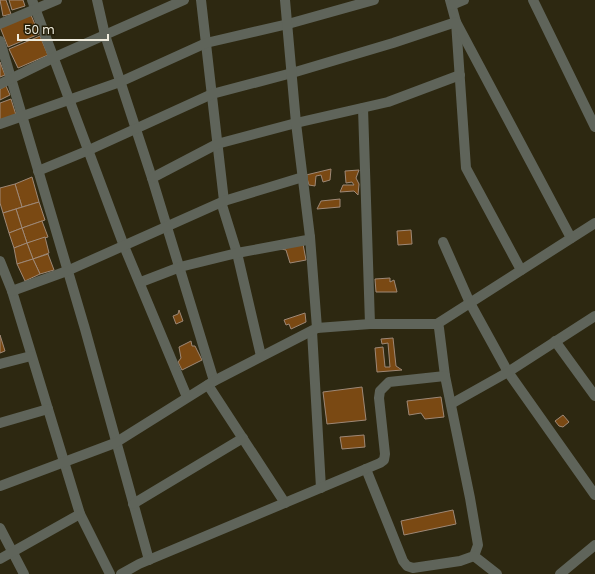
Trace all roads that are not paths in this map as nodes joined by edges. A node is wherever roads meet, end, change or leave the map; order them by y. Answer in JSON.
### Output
{"nodes":[{"id":1,"x":57,"y":0,"type":"edge"},
{"id":2,"x":97,"y":0,"type":"edge"},
{"id":3,"x":184,"y":0,"type":"edge"},
{"id":4,"x":201,"y":0,"type":"edge"},
{"id":5,"x":285,"y":0,"type":"edge"},
{"id":6,"x":374,"y":0,"type":"edge"},
{"id":7,"x":464,"y":0,"type":"edge"},
{"id":8,"x":533,"y":0,"type":"edge"},
{"id":9,"x":451,"y":3,"type":"edge"},
{"id":10,"x":34,"y":5,"type":"edge"},
{"id":11,"x":456,"y":22,"type":"junction"},
{"id":12,"x":0,"y":24,"type":"edge"},
{"id":13,"x":288,"y":24,"type":"junction"},
{"id":14,"x":105,"y":35,"type":"junction"},
{"id":15,"x":0,"y":42,"type":"edge"},
{"id":16,"x":206,"y":43,"type":"junction"},
{"id":17,"x":55,"y":57,"type":"junction"},
{"id":18,"x":292,"y":73,"type":"junction"},
{"id":19,"x":460,"y":75,"type":"junction"},
{"id":20,"x":11,"y":79,"type":"junction"},
{"id":21,"x":120,"y":82,"type":"junction"},
{"id":22,"x":0,"y":84,"type":"edge"},
{"id":23,"x":212,"y":94,"type":"junction"},
{"id":24,"x":70,"y":99,"type":"junction"},
{"id":25,"x":363,"y":108,"type":"junction"},
{"id":26,"x":22,"y":116,"type":"junction"},
{"id":27,"x":296,"y":123,"type":"junction"},
{"id":28,"x":0,"y":124,"type":"edge"},
{"id":29,"x":595,"y":127,"type":"edge"},
{"id":30,"x":135,"y":128,"type":"junction"},
{"id":31,"x":217,"y":144,"type":"junction"},
{"id":32,"x":89,"y":150,"type":"junction"},
{"id":33,"x":38,"y":171,"type":"junction"},
{"id":34,"x":303,"y":177,"type":"junction"},
{"id":35,"x":152,"y":178,"type":"junction"},
{"id":36,"x":224,"y":201,"type":"junction"},
{"id":37,"x":595,"y":223,"type":"edge"},
{"id":38,"x":166,"y":226,"type":"junction"},
{"id":39,"x":310,"y":237,"type":"junction"},
{"id":40,"x":571,"y":238,"type":"junction"},
{"id":41,"x":443,"y":242,"type":"dead end"},
{"id":42,"x":124,"y":246,"type":"junction"},
{"id":43,"x":237,"y":253,"type":"junction"},
{"id":44,"x":0,"y":261,"type":"edge"},
{"id":45,"x":180,"y":267,"type":"junction"},
{"id":46,"x":521,"y":270,"type":"junction"},
{"id":47,"x":67,"y":271,"type":"junction"},
{"id":48,"x":140,"y":282,"type":"junction"},
{"id":49,"x":12,"y":291,"type":"junction"},
{"id":50,"x":470,"y":303,"type":"junction"},
{"id":51,"x":595,"y":316,"type":"edge"},
{"id":52,"x":370,"y":324,"type":"junction"},
{"id":53,"x":437,"y":324,"type":"junction"},
{"id":54,"x":314,"y":329,"type":"junction"},
{"id":55,"x":555,"y":341,"type":"junction"},
{"id":56,"x":31,"y":356,"type":"junction"},
{"id":57,"x":261,"y":356,"type":"junction"},
{"id":58,"x":0,"y":364,"type":"edge"},
{"id":59,"x":508,"y":372,"type":"junction"},
{"id":60,"x":445,"y":376,"type":"junction"},
{"id":61,"x":211,"y":383,"type":"junction"},
{"id":62,"x":595,"y":396,"type":"edge"},
{"id":63,"x":187,"y":397,"type":"junction"},
{"id":64,"x":451,"y":404,"type":"junction"},
{"id":65,"x":48,"y":409,"type":"junction"},
{"id":66,"x":0,"y":423,"type":"edge"},
{"id":67,"x":243,"y":438,"type":"junction"},
{"id":68,"x":115,"y":443,"type":"junction"},
{"id":69,"x":65,"y":463,"type":"junction"},
{"id":70,"x":366,"y":469,"type":"junction"},
{"id":71,"x":0,"y":486,"type":"edge"},
{"id":72,"x":320,"y":488,"type":"junction"},
{"id":73,"x":595,"y":495,"type":"edge"},
{"id":74,"x":285,"y":503,"type":"junction"},
{"id":75,"x":133,"y":504,"type":"junction"},
{"id":76,"x":80,"y":514,"type":"junction"},
{"id":77,"x":0,"y":528,"type":"edge"},
{"id":78,"x":595,"y":545,"type":"edge"},
{"id":79,"x":12,"y":552,"type":"junction"},
{"id":80,"x":474,"y":556,"type":"junction"},
{"id":81,"x":0,"y":559,"type":"edge"},
{"id":82,"x":149,"y":560,"type":"junction"},
{"id":83,"x":24,"y":574,"type":"edge"},
{"id":84,"x":110,"y":574,"type":"edge"},
{"id":85,"x":121,"y":574,"type":"edge"},
{"id":86,"x":497,"y":574,"type":"edge"},
{"id":87,"x":560,"y":574,"type":"edge"}],
"edges":[{"from":1,"to":10,"type":"street"},
{"from":2,"to":14,"type":"street"},
{"from":3,"to":14,"type":"street"},
{"from":4,"to":16,"type":"street"},
{"from":5,"to":13,"type":"street"},
{"from":6,"to":13,"type":"street"},
{"from":7,"to":9,"type":"street"},
{"from":8,"to":29,"type":"street"},
{"from":9,"to":11,"type":"street"},
{"from":10,"to":12,"type":"street"},
{"from":10,"to":17,"type":"street"},
{"from":11,"to":18,"type":"street"},
{"from":11,"to":19,"type":"street"},
{"from":11,"to":40,"type":"street"},
{"from":13,"to":16,"type":"street"},
{"from":13,"to":18,"type":"street"},
{"from":14,"to":17,"type":"street"},
{"from":14,"to":21,"type":"street"},
{"from":15,"to":20,"type":"street"},
{"from":16,"to":21,"type":"street"},
{"from":16,"to":23,"type":"street"},
{"from":17,"to":20,"type":"street"},
{"from":17,"to":24,"type":"street"},
{"from":18,"to":23,"type":"street"},
{"from":18,"to":27,"type":"street"},
{"from":19,"to":25,"type":"street"},
{"from":19,"to":46,"type":"street"},
{"from":20,"to":22,"type":"street"},
{"from":20,"to":26,"type":"street"},
{"from":21,"to":24,"type":"street"},
{"from":21,"to":30,"type":"street"},
{"from":23,"to":30,"type":"street"},
{"from":23,"to":31,"type":"street"},
{"from":24,"to":26,"type":"street"},
{"from":24,"to":32,"type":"street"},
{"from":25,"to":27,"type":"street"},
{"from":25,"to":52,"type":"street"},
{"from":26,"to":28,"type":"street"},
{"from":26,"to":33,"type":"street"},
{"from":27,"to":31,"type":"street"},
{"from":27,"to":34,"type":"street"},
{"from":30,"to":32,"type":"street"},
{"from":30,"to":35,"type":"street"},
{"from":31,"to":35,"type":"street"},
{"from":31,"to":36,"type":"street"},
{"from":32,"to":33,"type":"street"},
{"from":32,"to":42,"type":"street"},
{"from":33,"to":47,"type":"street"},
{"from":34,"to":36,"type":"street"},
{"from":34,"to":39,"type":"street"},
{"from":35,"to":38,"type":"street"},
{"from":36,"to":38,"type":"street"},
{"from":36,"to":43,"type":"street"},
{"from":37,"to":40,"type":"street"},
{"from":38,"to":42,"type":"street"},
{"from":38,"to":45,"type":"street"},
{"from":39,"to":43,"type":"street"},
{"from":39,"to":54,"type":"street"},
{"from":40,"to":46,"type":"street"},
{"from":41,"to":50,"type":"street"},
{"from":42,"to":47,"type":"street"},
{"from":42,"to":48,"type":"street"},
{"from":43,"to":45,"type":"street"},
{"from":43,"to":57,"type":"street"},
{"from":44,"to":49,"type":"street"},
{"from":45,"to":48,"type":"street"},
{"from":45,"to":61,"type":"street"},
{"from":46,"to":50,"type":"street"},
{"from":47,"to":49,"type":"street"},
{"from":47,"to":68,"type":"street"},
{"from":48,"to":63,"type":"street"},
{"from":49,"to":56,"type":"street"},
{"from":50,"to":53,"type":"street"},
{"from":50,"to":59,"type":"street"},
{"from":51,"to":55,"type":"street"},
{"from":52,"to":53,"type":"street"},
{"from":52,"to":54,"type":"street"},
{"from":53,"to":60,"type":"street"},
{"from":54,"to":57,"type":"street"},
{"from":54,"to":72,"type":"street"},
{"from":55,"to":59,"type":"street"},
{"from":55,"to":62,"type":"street"},
{"from":56,"to":58,"type":"street"},
{"from":56,"to":65,"type":"street"},
{"from":57,"to":61,"type":"street"},
{"from":59,"to":64,"type":"street"},
{"from":59,"to":73,"type":"street"},
{"from":60,"to":64,"type":"street"},
{"from":60,"to":70,"type":"street"},
{"from":61,"to":63,"type":"street"},
{"from":61,"to":67,"type":"street"},
{"from":63,"to":68,"type":"street"},
{"from":64,"to":80,"type":"street"},
{"from":65,"to":66,"type":"street"},
{"from":65,"to":69,"type":"street"},
{"from":67,"to":74,"type":"street"},
{"from":67,"to":75,"type":"street"},
{"from":68,"to":69,"type":"street"},
{"from":68,"to":75,"type":"street"},
{"from":69,"to":71,"type":"street"},
{"from":69,"to":76,"type":"street"},
{"from":70,"to":72,"type":"street"},
{"from":70,"to":80,"type":"street"},
{"from":72,"to":74,"type":"street"},
{"from":74,"to":82,"type":"street"},
{"from":75,"to":82,"type":"street"},
{"from":76,"to":79,"type":"street"},
{"from":76,"to":84,"type":"street"},
{"from":77,"to":79,"type":"street"},
{"from":78,"to":87,"type":"street"},
{"from":79,"to":81,"type":"street"},
{"from":79,"to":83,"type":"street"},
{"from":80,"to":86,"type":"street"},
{"from":82,"to":85,"type":"street"}]}
